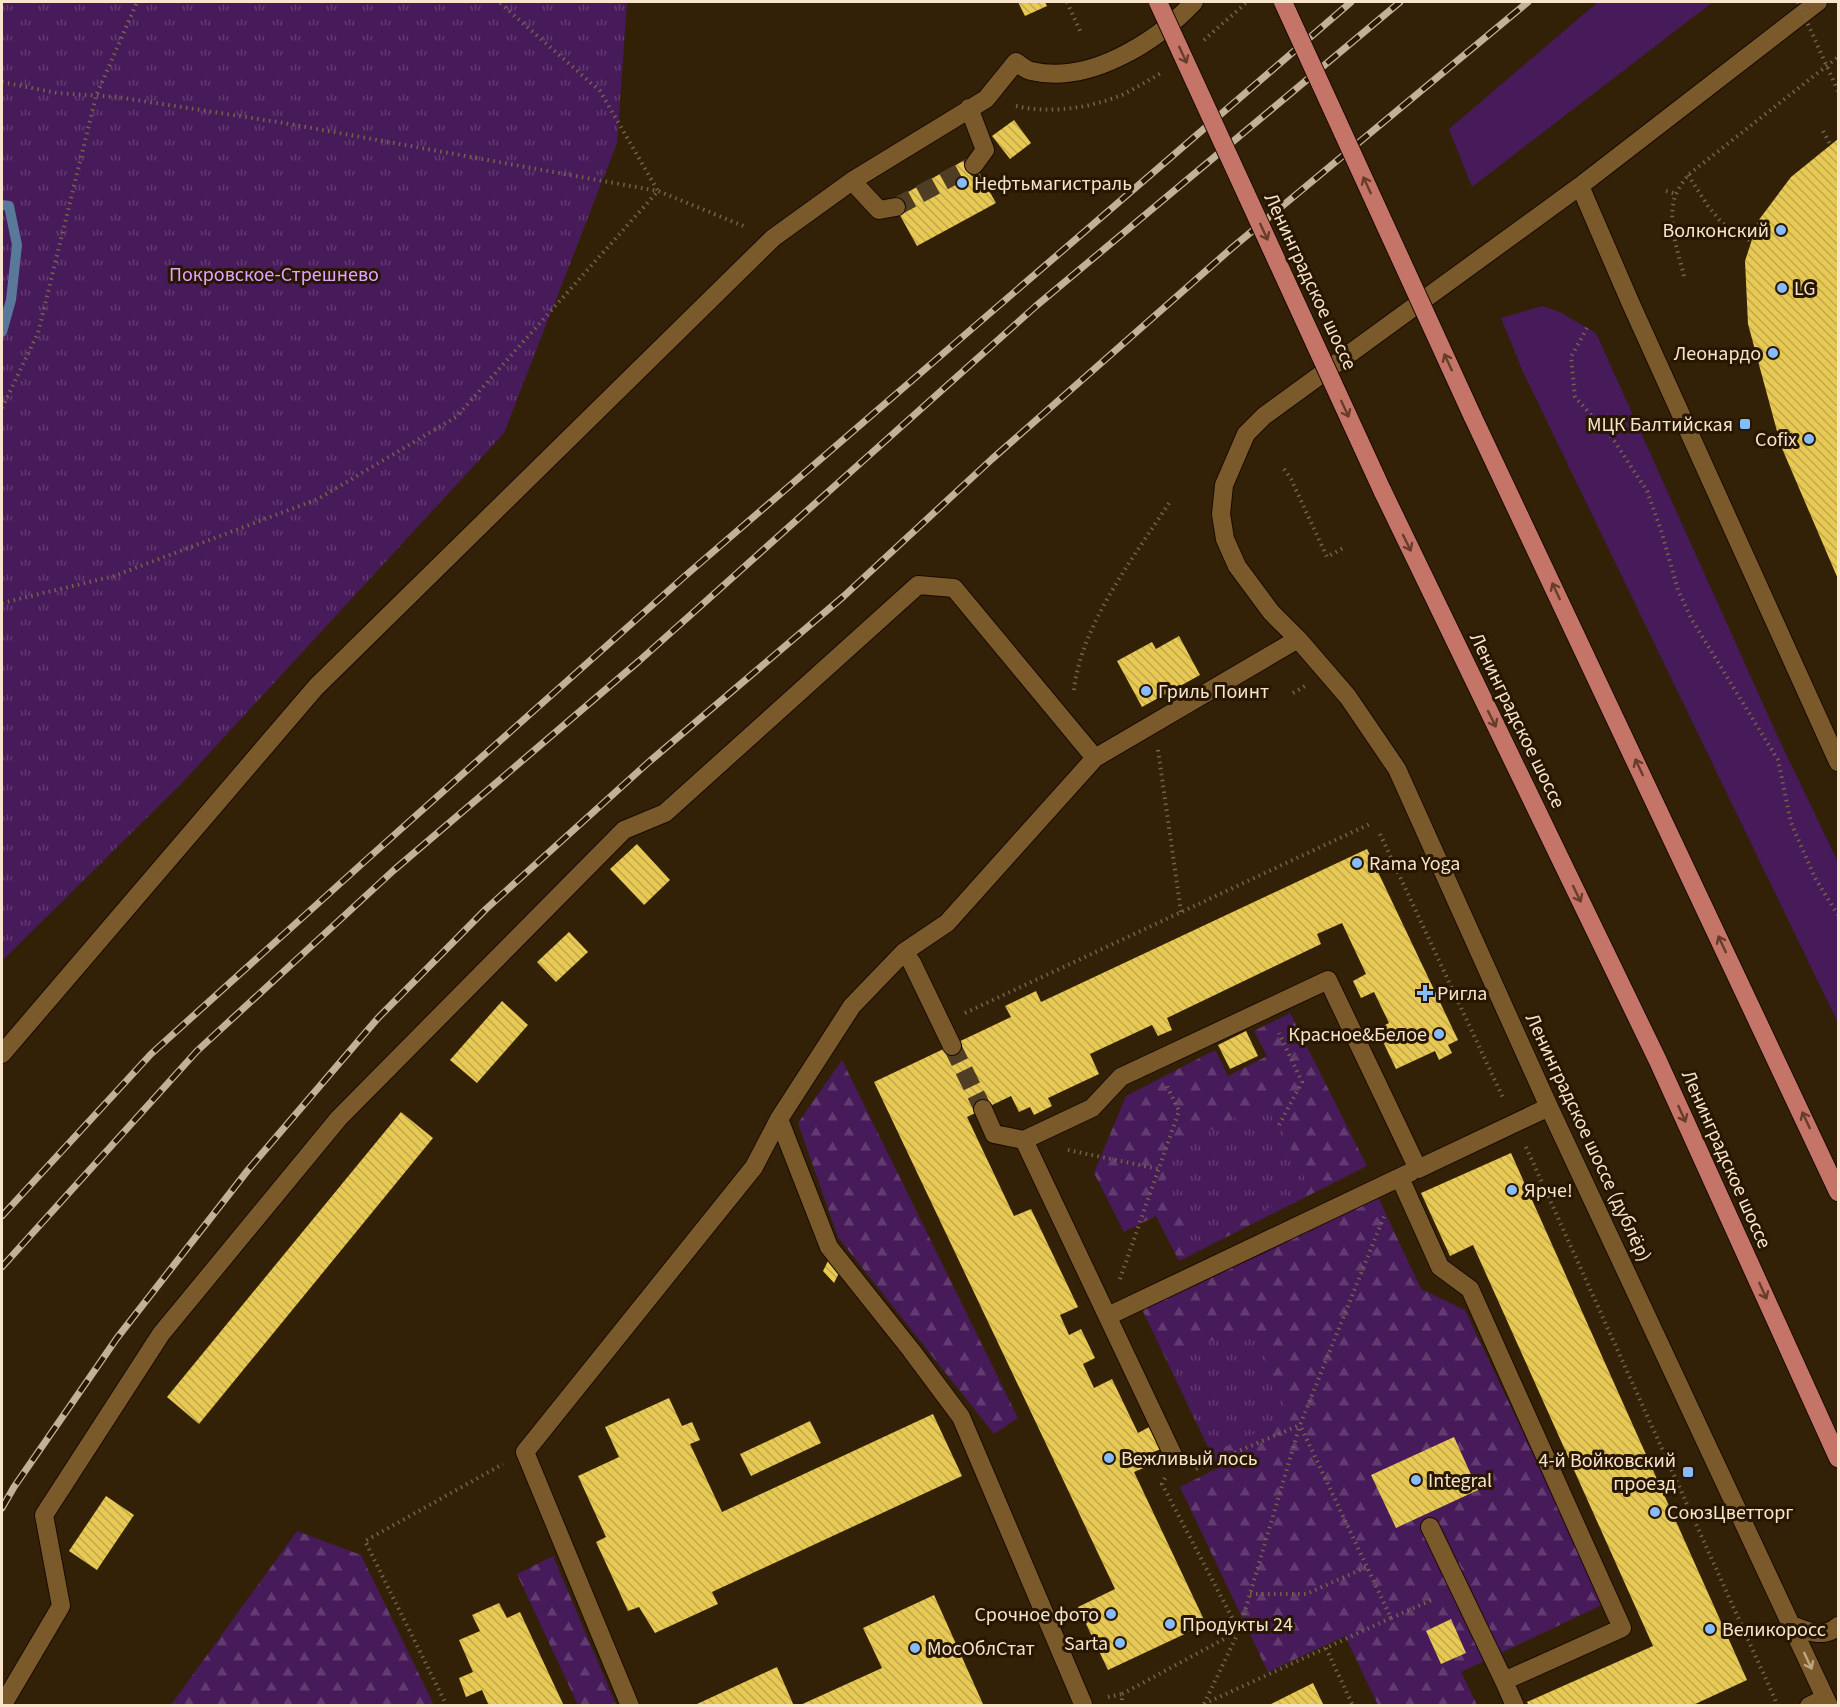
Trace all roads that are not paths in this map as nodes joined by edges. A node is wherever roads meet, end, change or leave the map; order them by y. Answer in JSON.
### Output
{"nodes":[{"id":1,"x":1158,"y":2,"type":"edge"},
{"id":2,"x":1194,"y":2,"type":"edge"},
{"id":3,"x":1283,"y":2,"type":"edge"},
{"id":4,"x":1818,"y":2,"type":"edge"},
{"id":5,"x":969,"y":108,"type":"junction"},
{"id":6,"x":974,"y":165,"type":"dead end"},
{"id":7,"x":852,"y":182,"type":"junction"},
{"id":8,"x":1580,"y":186,"type":"junction"},
{"id":9,"x":896,"y":207,"type":"tunnel mouth"},
{"id":10,"x":1298,"y":639,"type":"junction"},
{"id":11,"x":1095,"y":758,"type":"junction"},
{"id":12,"x":1839,"y":762,"type":"edge"},
{"id":13,"x":904,"y":952,"type":"junction"},
{"id":14,"x":952,"y":1046,"type":"tunnel mouth"},
{"id":15,"x":2,"y":1054,"type":"edge"},
{"id":16,"x":1549,"y":1107,"type":"junction"},
{"id":17,"x":983,"y":1109,"type":"tunnel mouth"},
{"id":18,"x":779,"y":1119,"type":"junction"},
{"id":19,"x":1024,"y":1140,"type":"junction"},
{"id":20,"x":1817,"y":1145,"type":"junction"},
{"id":21,"x":1839,"y":1168,"type":"edge"},
{"id":22,"x":1418,"y":1169,"type":"junction"},
{"id":23,"x":1400,"y":1178,"type":"junction"},
{"id":24,"x":1839,"y":1192,"type":"edge"},
{"id":25,"x":1108,"y":1316,"type":"junction"},
{"id":26,"x":1173,"y":1455,"type":"road end"},
{"id":27,"x":1839,"y":1458,"type":"edge"},
{"id":28,"x":1430,"y":1527,"type":"dead end"},
{"id":29,"x":1790,"y":1624,"type":"junction"},
{"id":30,"x":1839,"y":1626,"type":"edge"},
{"id":31,"x":1504,"y":1681,"type":"junction"},
{"id":32,"x":1821,"y":1703,"type":"edge"},
{"id":33,"x":1084,"y":1705,"type":"edge"},
{"id":34,"x":2,"y":1706,"type":"edge"},
{"id":35,"x":630,"y":1706,"type":"edge"},
{"id":36,"x":1515,"y":1706,"type":"edge"}],
"edges":[{"from":1,"to":27,"type":"main road","name":"Ленинградское шоссе","one_way":true,"bridge":true},
{"from":2,"to":5,"type":"street"},
{"from":20,"to":3,"type":"main road","one_way":true,"bridge":true},
{"from":4,"to":8,"type":"street","name":"Ленинградское шоссе (дублёр)"},
{"from":5,"to":6,"type":"street"},
{"from":5,"to":7,"type":"street"},
{"from":7,"to":9,"type":"street"},
{"from":7,"to":15,"type":"street"},
{"from":8,"to":10,"type":"street","name":"Ленинградское шоссе (дублёр)"},
{"from":8,"to":12,"type":"street"},
{"from":10,"to":11,"type":"street"},
{"from":10,"to":16,"type":"street","name":"Ленинградское шоссе (дублёр)"},
{"from":11,"to":13,"type":"street"},
{"from":11,"to":34,"type":"street"},
{"from":13,"to":14,"type":"street"},
{"from":13,"to":18,"type":"street"},
{"from":16,"to":22,"type":"street"},
{"from":16,"to":29,"type":"street","name":"Ленинградское шоссе (дублёр)"},
{"from":17,"to":19,"type":"street"},
{"from":18,"to":33,"type":"street"},
{"from":18,"to":35,"type":"street"},
{"from":19,"to":22,"type":"street"},
{"from":19,"to":25,"type":"street"},
{"from":20,"to":21,"type":"street"},
{"from":20,"to":24,"type":"main road"},
{"from":22,"to":23,"type":"street"},
{"from":23,"to":25,"type":"street"},
{"from":23,"to":31,"type":"street"},
{"from":25,"to":26,"type":"street"},
{"from":28,"to":31,"type":"street"},
{"from":29,"to":30,"type":"street"},
{"from":29,"to":32,"type":"street","name":"Ленинградское шоссе (дублёр)","one_way":true},
{"from":31,"to":36,"type":"street"}]}
